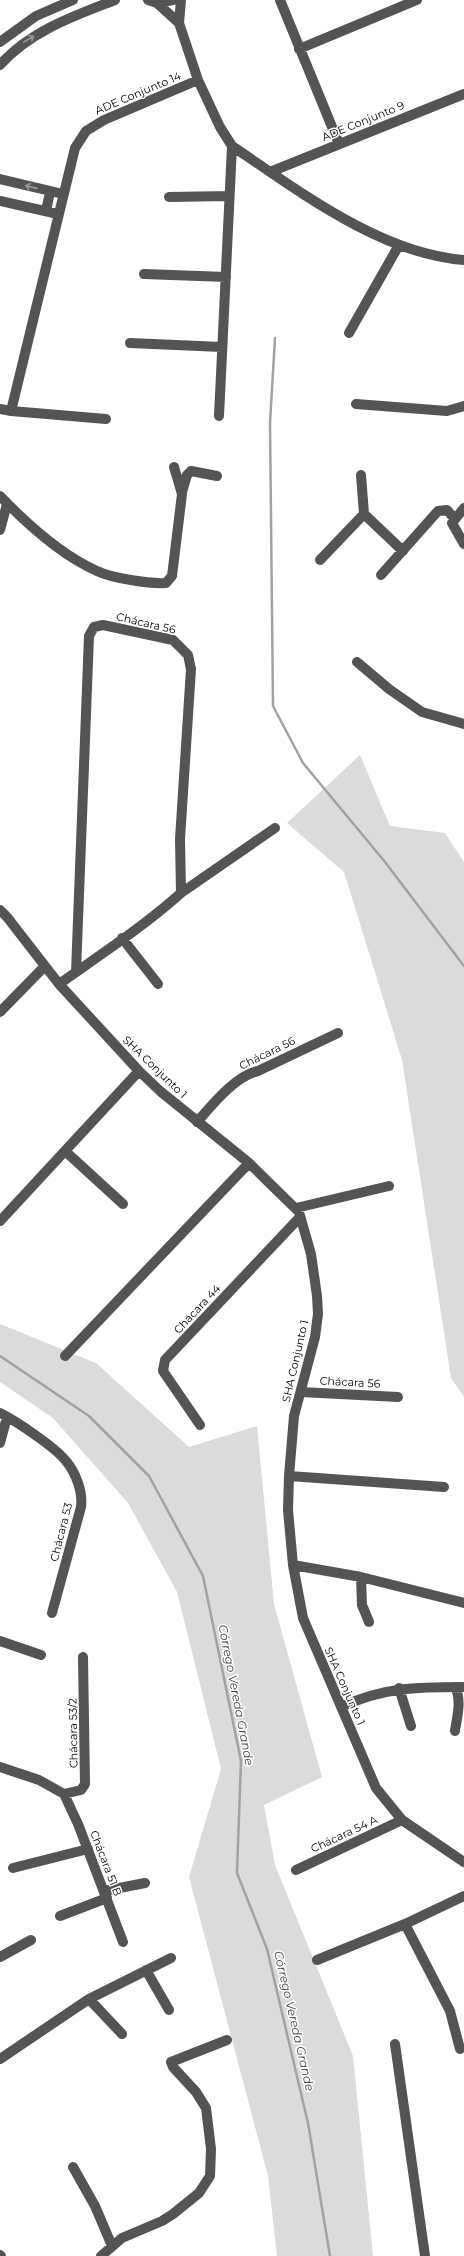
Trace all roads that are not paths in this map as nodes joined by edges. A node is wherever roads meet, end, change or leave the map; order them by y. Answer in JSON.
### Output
{"nodes":[{"id":1,"x":73,"y":0,"type":"edge"},
{"id":2,"x":115,"y":0,"type":"edge"},
{"id":3,"x":172,"y":0,"type":"edge"},
{"id":4,"x":181,"y":0,"type":"edge"},
{"id":5,"x":280,"y":0,"type":"edge"},
{"id":6,"x":417,"y":0,"type":"edge"},
{"id":7,"x":153,"y":1,"type":"edge"},
{"id":8,"x":179,"y":23,"type":"junction"},
{"id":9,"x":0,"y":42,"type":"edge"},
{"id":10,"x":299,"y":49,"type":"junction"},
{"id":11,"x":0,"y":65,"type":"edge"},
{"id":12,"x":198,"y":80,"type":"junction"},
{"id":13,"x":464,"y":94,"type":"edge"},
{"id":14,"x":339,"y":144,"type":"junction"},
{"id":15,"x":232,"y":146,"type":"junction"},
{"id":16,"x":270,"y":172,"type":"junction"},
{"id":17,"x":0,"y":180,"type":"edge"},
{"id":18,"x":50,"y":192,"type":"junction"},
{"id":19,"x":63,"y":194,"type":"junction"},
{"id":20,"x":169,"y":196,"type":"dead end"},
{"id":21,"x":230,"y":196,"type":"junction"},
{"id":22,"x":0,"y":201,"type":"edge"},
{"id":23,"x":46,"y":211,"type":"junction"},
{"id":24,"x":58,"y":214,"type":"junction"},
{"id":25,"x":399,"y":245,"type":"junction"},
{"id":26,"x":464,"y":260,"type":"edge"},
{"id":27,"x":144,"y":274,"type":"dead end"},
{"id":28,"x":226,"y":277,"type":"junction"},
{"id":29,"x":349,"y":333,"type":"dead end"},
{"id":30,"x":130,"y":343,"type":"dead end"},
{"id":31,"x":222,"y":347,"type":"junction"},
{"id":32,"x":356,"y":404,"type":"dead end"},
{"id":33,"x":464,"y":406,"type":"edge"},
{"id":34,"x":0,"y":409,"type":"edge"},
{"id":35,"x":11,"y":412,"type":"junction"},
{"id":36,"x":219,"y":416,"type":"dead end"},
{"id":37,"x":106,"y":419,"type":"dead end"},
{"id":38,"x":174,"y":467,"type":"dead end"},
{"id":39,"x":360,"y":475,"type":"dead end"},
{"id":40,"x":217,"y":476,"type":"dead end"},
{"id":41,"x":182,"y":494,"type":"junction"},
{"id":42,"x":4,"y":500,"type":"edge"},
{"id":43,"x":464,"y":508,"type":"edge"},
{"id":44,"x":364,"y":514,"type":"junction"},
{"id":45,"x":454,"y":518,"type":"junction"},
{"id":46,"x":0,"y":530,"type":"edge"},
{"id":47,"x":464,"y":544,"type":"edge"},
{"id":48,"x":403,"y":551,"type":"junction"},
{"id":49,"x":320,"y":560,"type":"dead end"},
{"id":50,"x":381,"y":575,"type":"dead end"},
{"id":51,"x":357,"y":662,"type":"dead end"},
{"id":52,"x":464,"y":724,"type":"edge"},
{"id":53,"x":275,"y":828,"type":"dead end"},
{"id":54,"x":181,"y":893,"type":"junction"},
{"id":55,"x":0,"y":910,"type":"edge"},
{"id":56,"x":122,"y":938,"type":"junction"},
{"id":57,"x":44,"y":967,"type":"junction"},
{"id":58,"x":76,"y":972,"type":"junction"},
{"id":59,"x":59,"y":984,"type":"junction"},
{"id":60,"x":158,"y":984,"type":"dead end"},
{"id":61,"x":0,"y":1012,"type":"edge"},
{"id":62,"x":338,"y":1033,"type":"dead end"},
{"id":63,"x":139,"y":1071,"type":"junction"},
{"id":64,"x":197,"y":1122,"type":"junction"},
{"id":65,"x":65,"y":1150,"type":"junction"},
{"id":66,"x":249,"y":1163,"type":"junction"},
{"id":67,"x":388,"y":1186,"type":"dead end"},
{"id":68,"x":123,"y":1204,"type":"dead end"},
{"id":69,"x":298,"y":1213,"type":"junction"},
{"id":70,"x":0,"y":1221,"type":"edge"},
{"id":71,"x":65,"y":1356,"type":"dead end"},
{"id":72,"x":301,"y":1392,"type":"junction"},
{"id":73,"x":398,"y":1397,"type":"dead end"},
{"id":74,"x":4,"y":1415,"type":"edge"},
{"id":75,"x":200,"y":1425,"type":"dead end"},
{"id":76,"x":0,"y":1443,"type":"edge"},
{"id":77,"x":289,"y":1476,"type":"junction"},
{"id":78,"x":444,"y":1487,"type":"dead end"},
{"id":79,"x":293,"y":1565,"type":"junction"},
{"id":80,"x":361,"y":1577,"type":"junction"},
{"id":81,"x":464,"y":1603,"type":"edge"},
{"id":82,"x":52,"y":1613,"type":"dead end"},
{"id":83,"x":369,"y":1622,"type":"dead end"},
{"id":84,"x":0,"y":1642,"type":"edge"},
{"id":85,"x":42,"y":1655,"type":"dead end"},
{"id":86,"x":83,"y":1657,"type":"dead end"},
{"id":87,"x":459,"y":1687,"type":"edge"},
{"id":88,"x":399,"y":1688,"type":"junction"},
{"id":89,"x":341,"y":1707,"type":"junction"},
{"id":90,"x":411,"y":1726,"type":"dead end"},
{"id":91,"x":455,"y":1731,"type":"dead end"},
{"id":92,"x":0,"y":1767,"type":"edge"},
{"id":93,"x":64,"y":1794,"type":"junction"},
{"id":94,"x":402,"y":1820,"type":"junction"},
{"id":95,"x":88,"y":1849,"type":"junction"},
{"id":96,"x":464,"y":1862,"type":"edge"},
{"id":97,"x":13,"y":1868,"type":"dead end"},
{"id":98,"x":296,"y":1870,"type":"dead end"},
{"id":99,"x":145,"y":1883,"type":"dead end"},
{"id":100,"x":105,"y":1895,"type":"junction"},
{"id":101,"x":464,"y":1896,"type":"edge"},
{"id":102,"x":60,"y":1916,"type":"dead end"},
{"id":103,"x":405,"y":1924,"type":"junction"},
{"id":104,"x":31,"y":1940,"type":"dead end"},
{"id":105,"x":123,"y":1942,"type":"dead end"},
{"id":106,"x":0,"y":1957,"type":"edge"},
{"id":107,"x":171,"y":1958,"type":"dead end"},
{"id":108,"x":317,"y":1960,"type":"dead end"},
{"id":109,"x":146,"y":1970,"type":"junction"},
{"id":110,"x":89,"y":1999,"type":"junction"},
{"id":111,"x":169,"y":2010,"type":"dead end"},
{"id":112,"x":122,"y":2034,"type":"dead end"},
{"id":113,"x":227,"y":2040,"type":"dead end"},
{"id":114,"x":395,"y":2044,"type":"dead end"},
{"id":115,"x":460,"y":2049,"type":"dead end"},
{"id":116,"x":1,"y":2056,"type":"edge"},
{"id":117,"x":73,"y":2167,"type":"dead end"},
{"id":118,"x":112,"y":2246,"type":"junction"},
{"id":119,"x":101,"y":2256,"type":"edge"},
{"id":120,"x":425,"y":2256,"type":"edge"}],
"edges":[{"from":1,"to":9,"type":"street"},
{"from":11,"to":2,"type":"street","one_way":true},
{"from":3,"to":7,"type":"street"},
{"from":4,"to":8,"type":"street"},
{"from":5,"to":10,"type":"street"},
{"from":6,"to":10,"type":"street"},
{"from":7,"to":8,"type":"street"},
{"from":8,"to":12,"type":"street"},
{"from":10,"to":14,"type":"street"},
{"from":12,"to":15,"type":"street"},
{"from":12,"to":19,"type":"street","name":"ADE Conjunto 14"},
{"from":13,"to":14,"type":"street","name":"ADE Conjunto 9"},
{"from":14,"to":16,"type":"street","name":"ADE Conjunto 9"},
{"from":15,"to":16,"type":"street"},
{"from":15,"to":21,"type":"street"},
{"from":16,"to":25,"type":"street"},
{"from":18,"to":17,"type":"street","one_way":true},
{"from":18,"to":19,"type":"street"},
{"from":18,"to":23,"type":"street"},
{"from":19,"to":24,"type":"street","name":"ADE Conjunto 14"},
{"from":20,"to":21,"type":"street"},
{"from":21,"to":28,"type":"street"},
{"from":22,"to":23,"type":"street"},
{"from":23,"to":24,"type":"street"},
{"from":24,"to":35,"type":"street","name":"ADE Conjunto 14"},
{"from":25,"to":26,"type":"street"},
{"from":25,"to":29,"type":"street"},
{"from":27,"to":28,"type":"street"},
{"from":28,"to":31,"type":"street"},
{"from":30,"to":31,"type":"street"},
{"from":31,"to":36,"type":"street"},
{"from":32,"to":33,"type":"street"},
{"from":34,"to":35,"type":"street"},
{"from":35,"to":37,"type":"street"},
{"from":38,"to":41,"type":"street"},
{"from":39,"to":44,"type":"street"},
{"from":40,"to":41,"type":"street"},
{"from":41,"to":42,"type":"street"},
{"from":42,"to":46,"type":"street"},
{"from":43,"to":45,"type":"street"},
{"from":44,"to":48,"type":"street"},
{"from":44,"to":49,"type":"street"},
{"from":45,"to":47,"type":"street"},
{"from":45,"to":48,"type":"street"},
{"from":48,"to":50,"type":"street"},
{"from":51,"to":52,"type":"street"},
{"from":53,"to":54,"type":"street"},
{"from":54,"to":56,"type":"street"},
{"from":54,"to":58,"type":"street","name":"Chácara 56"},
{"from":55,"to":57,"type":"street","name":"SHA Conjunto 1"},
{"from":56,"to":58,"type":"street"},
{"from":56,"to":60,"type":"street"},
{"from":57,"to":59,"type":"street","name":"SHA Conjunto 1"},
{"from":57,"to":61,"type":"street"},
{"from":58,"to":59,"type":"street"},
{"from":59,"to":63,"type":"street","name":"SHA Conjunto 1"},
{"from":62,"to":64,"type":"street","name":"Chácara 56"},
{"from":63,"to":64,"type":"street","name":"SHA Conjunto 1"},
{"from":63,"to":65,"type":"street"},
{"from":64,"to":66,"type":"street","name":"SHA Conjunto 1"},
{"from":65,"to":68,"type":"street"},
{"from":65,"to":70,"type":"street"},
{"from":66,"to":69,"type":"street","name":"SHA Conjunto 1"},
{"from":66,"to":71,"type":"street"},
{"from":67,"to":69,"type":"street"},
{"from":69,"to":72,"type":"street","name":"SHA Conjunto 1"},
{"from":69,"to":75,"type":"street","name":"Chácara 44"},
{"from":72,"to":73,"type":"street","name":"Chácara 56"},
{"from":72,"to":77,"type":"street","name":"SHA Conjunto 1"},
{"from":74,"to":76,"type":"street","name":"Chácara 53"},
{"from":74,"to":82,"type":"street","name":"Chácara 53"},
{"from":77,"to":78,"type":"street"},
{"from":77,"to":79,"type":"street","name":"SHA Conjunto 1"},
{"from":79,"to":80,"type":"street"},
{"from":79,"to":89,"type":"street","name":"SHA Conjunto 1"},
{"from":80,"to":81,"type":"street"},
{"from":80,"to":83,"type":"street"},
{"from":84,"to":85,"type":"street"},
{"from":86,"to":93,"type":"street","name":"Chácara 53/2"},
{"from":87,"to":88,"type":"street"},
{"from":87,"to":91,"type":"street"},
{"from":88,"to":89,"type":"street"},
{"from":88,"to":90,"type":"street"},
{"from":89,"to":94,"type":"street","name":"SHA Conjunto 1"},
{"from":92,"to":93,"type":"street"},
{"from":93,"to":95,"type":"street","name":"Chácara 51 B"},
{"from":94,"to":96,"type":"street","name":"SHA Conjunto 1"},
{"from":94,"to":98,"type":"street","name":"Chácara 54 A"},
{"from":95,"to":97,"type":"street"},
{"from":95,"to":100,"type":"street","name":"Chácara 51 B"},
{"from":99,"to":100,"type":"street"},
{"from":100,"to":102,"type":"street"},
{"from":100,"to":105,"type":"street","name":"Chácara 51 B"},
{"from":101,"to":103,"type":"street"},
{"from":103,"to":108,"type":"street"},
{"from":103,"to":115,"type":"street"},
{"from":104,"to":106,"type":"street"},
{"from":107,"to":109,"type":"street"},
{"from":109,"to":110,"type":"street"},
{"from":109,"to":111,"type":"street"},
{"from":110,"to":112,"type":"street"},
{"from":110,"to":116,"type":"street"},
{"from":113,"to":118,"type":"street"},
{"from":114,"to":120,"type":"street"},
{"from":117,"to":118,"type":"street"},
{"from":118,"to":119,"type":"street"}]}
